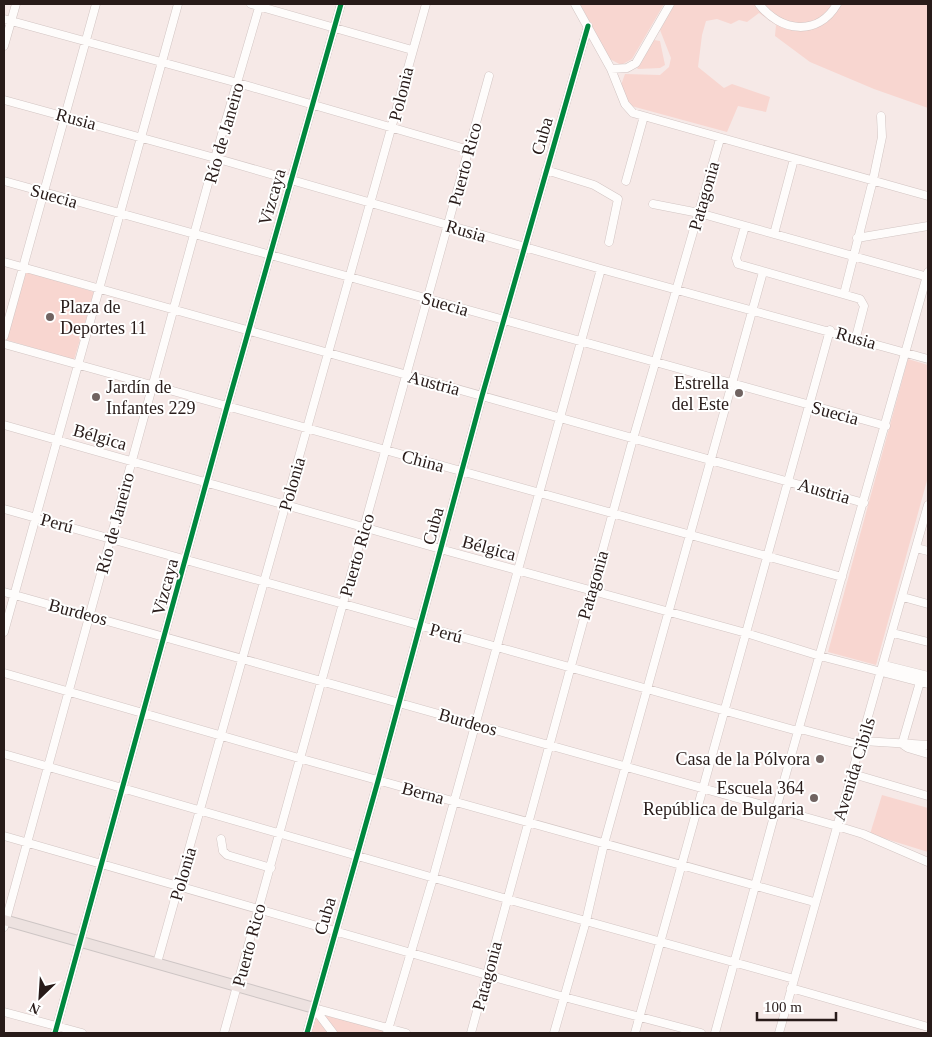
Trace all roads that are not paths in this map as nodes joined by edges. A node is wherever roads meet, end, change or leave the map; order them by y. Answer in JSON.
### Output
{"nodes":[{"id":1,"x":16,"y":4,"type":"edge"},
{"id":2,"x":96,"y":4,"type":"edge"},
{"id":3,"x":178,"y":4,"type":"edge"},
{"id":4,"x":251,"y":4,"type":"edge"},
{"id":5,"x":341,"y":4,"type":"edge"},
{"id":6,"x":426,"y":4,"type":"edge"},
{"id":7,"x":575,"y":4,"type":"edge"},
{"id":8,"x":670,"y":4,"type":"edge"},
{"id":9,"x":759,"y":4,"type":"edge"},
{"id":10,"x":837,"y":4,"type":"edge"},
{"id":11,"x":260,"y":5,"type":"edge"},
{"id":12,"x":7,"y":20,"type":"edge"},
{"id":13,"x":588,"y":26,"type":"junction"},
{"id":14,"x":335,"y":28,"type":"junction"},
{"id":15,"x":85,"y":41,"type":"junction"},
{"id":16,"x":4,"y":46,"type":"edge"},
{"id":17,"x":412,"y":50,"type":"junction"},
{"id":18,"x":162,"y":62,"type":"junction"},
{"id":19,"x":611,"y":69,"type":"junction"},
{"id":20,"x":489,"y":76,"type":"dead end"},
{"id":21,"x":238,"y":83,"type":"junction"},
{"id":22,"x":4,"y":100,"type":"edge"},
{"id":23,"x":313,"y":105,"type":"junction"},
{"id":24,"x":64,"y":116,"type":"junction"},
{"id":25,"x":644,"y":116,"type":"junction"},
{"id":26,"x":881,"y":116,"type":"dead end"},
{"id":27,"x":392,"y":128,"type":"junction"},
{"id":28,"x":141,"y":137,"type":"junction"},
{"id":29,"x":720,"y":139,"type":"junction"},
{"id":30,"x":469,"y":150,"type":"junction"},
{"id":31,"x":215,"y":158,"type":"junction"},
{"id":32,"x":794,"y":158,"type":"junction"},
{"id":33,"x":546,"y":170,"type":"junction"},
{"id":34,"x":291,"y":180,"type":"junction"},
{"id":35,"x":626,"y":180,"type":"dead end"},
{"id":36,"x":873,"y":180,"type":"junction"},
{"id":37,"x":4,"y":181,"type":"edge"},
{"id":38,"x":43,"y":192,"type":"junction"},
{"id":39,"x":928,"y":196,"type":"edge"},
{"id":40,"x":369,"y":203,"type":"junction"},
{"id":41,"x":653,"y":204,"type":"dead end"},
{"id":42,"x":699,"y":213,"type":"junction"},
{"id":43,"x":118,"y":214,"type":"junction"},
{"id":44,"x":448,"y":226,"type":"junction"},
{"id":45,"x":745,"y":226,"type":"junction"},
{"id":46,"x":928,"y":226,"type":"edge"},
{"id":47,"x":196,"y":234,"type":"junction"},
{"id":48,"x":774,"y":234,"type":"junction"},
{"id":49,"x":857,"y":238,"type":"junction"},
{"id":50,"x":609,"y":242,"type":"dead end"},
{"id":51,"x":524,"y":247,"type":"junction"},
{"id":52,"x":270,"y":256,"type":"junction"},
{"id":53,"x":853,"y":256,"type":"junction"},
{"id":54,"x":4,"y":262,"type":"edge"},
{"id":55,"x":23,"y":268,"type":"junction"},
{"id":56,"x":601,"y":269,"type":"junction"},
{"id":57,"x":763,"y":272,"type":"junction"},
{"id":58,"x":928,"y":276,"type":"edge"},
{"id":59,"x":349,"y":278,"type":"junction"},
{"id":60,"x":98,"y":288,"type":"junction"},
{"id":61,"x":678,"y":288,"type":"junction"},
{"id":62,"x":844,"y":294,"type":"junction"},
{"id":63,"x":428,"y":299,"type":"junction"},
{"id":64,"x":174,"y":310,"type":"junction"},
{"id":65,"x":753,"y":310,"type":"junction"},
{"id":66,"x":504,"y":321,"type":"junction"},
{"id":67,"x":830,"y":330,"type":"junction"},
{"id":68,"x":249,"y":331,"type":"junction"},
{"id":69,"x":4,"y":336,"type":"edge"},
{"id":70,"x":856,"y":337,"type":"junction"},
{"id":71,"x":580,"y":342,"type":"junction"},
{"id":72,"x":4,"y":344,"type":"edge"},
{"id":73,"x":907,"y":352,"type":"junction"},
{"id":74,"x":328,"y":354,"type":"junction"},
{"id":75,"x":928,"y":358,"type":"edge"},
{"id":76,"x":656,"y":363,"type":"junction"},
{"id":77,"x":77,"y":364,"type":"junction"},
{"id":78,"x":407,"y":376,"type":"junction"},
{"id":79,"x":733,"y":384,"type":"junction"},
{"id":80,"x":153,"y":386,"type":"junction"},
{"id":81,"x":482,"y":396,"type":"junction"},
{"id":82,"x":227,"y":406,"type":"junction"},
{"id":83,"x":810,"y":406,"type":"junction"},
{"id":84,"x":559,"y":418,"type":"junction"},
{"id":85,"x":4,"y":425,"type":"edge"},
{"id":86,"x":886,"y":426,"type":"junction"},
{"id":87,"x":307,"y":429,"type":"junction"},
{"id":88,"x":634,"y":438,"type":"junction"},
{"id":89,"x":56,"y":439,"type":"junction"},
{"id":90,"x":386,"y":452,"type":"junction"},
{"id":91,"x":711,"y":460,"type":"junction"},
{"id":92,"x":133,"y":461,"type":"junction"},
{"id":93,"x":461,"y":472,"type":"junction"},
{"id":94,"x":788,"y":481,"type":"junction"},
{"id":95,"x":208,"y":484,"type":"junction"},
{"id":96,"x":538,"y":493,"type":"junction"},
{"id":97,"x":864,"y":503,"type":"junction"},
{"id":98,"x":286,"y":505,"type":"junction"},
{"id":99,"x":4,"y":508,"type":"edge"},
{"id":100,"x":928,"y":508,"type":"edge"},
{"id":101,"x":613,"y":514,"type":"junction"},
{"id":102,"x":35,"y":517,"type":"junction"},
{"id":103,"x":365,"y":527,"type":"junction"},
{"id":104,"x":690,"y":536,"type":"junction"},
{"id":105,"x":111,"y":538,"type":"junction"},
{"id":106,"x":916,"y":548,"type":"junction"},
{"id":107,"x":442,"y":549,"type":"junction"},
{"id":108,"x":928,"y":551,"type":"edge"},
{"id":109,"x":767,"y":558,"type":"junction"},
{"id":110,"x":186,"y":560,"type":"junction"},
{"id":111,"x":517,"y":569,"type":"junction"},
{"id":112,"x":842,"y":577,"type":"junction"},
{"id":113,"x":264,"y":582,"type":"junction"},
{"id":114,"x":592,"y":590,"type":"junction"},
{"id":115,"x":4,"y":592,"type":"edge"},
{"id":116,"x":14,"y":594,"type":"junction"},
{"id":117,"x":903,"y":597,"type":"junction"},
{"id":118,"x":928,"y":604,"type":"edge"},
{"id":119,"x":343,"y":605,"type":"junction"},
{"id":120,"x":670,"y":611,"type":"junction"},
{"id":121,"x":90,"y":615,"type":"junction"},
{"id":122,"x":420,"y":626,"type":"junction"},
{"id":123,"x":4,"y":632,"type":"edge"},
{"id":124,"x":746,"y":632,"type":"junction"},
{"id":125,"x":893,"y":633,"type":"junction"},
{"id":126,"x":165,"y":636,"type":"junction"},
{"id":127,"x":928,"y":642,"type":"edge"},
{"id":128,"x":496,"y":646,"type":"junction"},
{"id":129,"x":820,"y":656,"type":"junction"},
{"id":130,"x":243,"y":659,"type":"junction"},
{"id":131,"x":570,"y":669,"type":"junction"},
{"id":132,"x":883,"y":669,"type":"junction"},
{"id":133,"x":4,"y":673,"type":"edge"},
{"id":134,"x":928,"y":676,"type":"edge"},
{"id":135,"x":322,"y":682,"type":"junction"},
{"id":136,"x":924,"y":683,"type":"edge"},
{"id":137,"x":647,"y":689,"type":"junction"},
{"id":138,"x":69,"y":690,"type":"junction"},
{"id":139,"x":400,"y":702,"type":"junction"},
{"id":140,"x":724,"y":711,"type":"junction"},
{"id":141,"x":144,"y":712,"type":"junction"},
{"id":142,"x":474,"y":723,"type":"junction"},
{"id":143,"x":798,"y":730,"type":"junction"},
{"id":144,"x":221,"y":736,"type":"junction"},
{"id":145,"x":862,"y":743,"type":"junction"},
{"id":146,"x":902,"y":744,"type":"junction"},
{"id":147,"x":928,"y":745,"type":"edge"},
{"id":148,"x":549,"y":746,"type":"junction"},
{"id":149,"x":4,"y":754,"type":"edge"},
{"id":150,"x":928,"y":754,"type":"edge"},
{"id":151,"x":302,"y":759,"type":"junction"},
{"id":152,"x":48,"y":767,"type":"junction"},
{"id":153,"x":626,"y":767,"type":"junction"},
{"id":154,"x":853,"y":774,"type":"junction"},
{"id":155,"x":378,"y":781,"type":"junction"},
{"id":156,"x":124,"y":788,"type":"junction"},
{"id":157,"x":701,"y":789,"type":"junction"},
{"id":158,"x":928,"y":796,"type":"edge"},
{"id":159,"x":454,"y":802,"type":"junction"},
{"id":160,"x":776,"y":809,"type":"junction"},
{"id":161,"x":201,"y":811,"type":"junction"},
{"id":162,"x":527,"y":822,"type":"junction"},
{"id":163,"x":837,"y":826,"type":"junction"},
{"id":164,"x":280,"y":835,"type":"junction"},
{"id":165,"x":4,"y":836,"type":"edge"},
{"id":166,"x":221,"y":839,"type":"dead end"},
{"id":167,"x":27,"y":843,"type":"junction"},
{"id":168,"x":604,"y":844,"type":"junction"},
{"id":169,"x":357,"y":856,"type":"junction"},
{"id":170,"x":928,"y":862,"type":"edge"},
{"id":171,"x":103,"y":865,"type":"junction"},
{"id":172,"x":680,"y":865,"type":"junction"},
{"id":173,"x":271,"y":868,"type":"junction"},
{"id":174,"x":432,"y":878,"type":"junction"},
{"id":175,"x":755,"y":886,"type":"junction"},
{"id":176,"x":180,"y":887,"type":"junction"},
{"id":177,"x":507,"y":899,"type":"junction"},
{"id":178,"x":814,"y":902,"type":"junction"},
{"id":179,"x":259,"y":910,"type":"junction"},
{"id":180,"x":586,"y":921,"type":"junction"},
{"id":181,"x":4,"y":922,"type":"edge"},
{"id":182,"x":334,"y":932,"type":"junction"},
{"id":183,"x":81,"y":942,"type":"junction"},
{"id":184,"x":660,"y":942,"type":"junction"},
{"id":185,"x":410,"y":953,"type":"junction"},
{"id":186,"x":734,"y":962,"type":"junction"},
{"id":187,"x":157,"y":963,"type":"junction"},
{"id":188,"x":488,"y":975,"type":"junction"},
{"id":189,"x":794,"y":979,"type":"junction"},
{"id":190,"x":238,"y":986,"type":"junction"},
{"id":191,"x":791,"y":988,"type":"junction"},
{"id":192,"x":564,"y":997,"type":"junction"},
{"id":193,"x":314,"y":1008,"type":"junction"},
{"id":194,"x":4,"y":1012,"type":"edge"},
{"id":195,"x":639,"y":1016,"type":"junction"},
{"id":196,"x":928,"y":1027,"type":"edge"},
{"id":197,"x":56,"y":1030,"type":"edge"},
{"id":198,"x":388,"y":1031,"type":"edge"},
{"id":199,"x":82,"y":1033,"type":"edge"},
{"id":200,"x":224,"y":1033,"type":"edge"},
{"id":201,"x":307,"y":1033,"type":"edge"},
{"id":202,"x":333,"y":1033,"type":"edge"},
{"id":203,"x":406,"y":1033,"type":"edge"},
{"id":204,"x":471,"y":1033,"type":"edge"},
{"id":205,"x":554,"y":1033,"type":"edge"},
{"id":206,"x":635,"y":1033,"type":"edge"},
{"id":207,"x":701,"y":1033,"type":"edge"},
{"id":208,"x":715,"y":1033,"type":"edge"},
{"id":209,"x":779,"y":1033,"type":"edge"}],
"edges":[{"from":1,"to":12,"type":"street"},
{"from":2,"to":15,"type":"street"},
{"from":3,"to":18,"type":"street"},
{"from":4,"to":11,"type":"street"},
{"from":5,"to":14,"type":"street","name":"Vizcaya"},
{"from":6,"to":17,"type":"street","name":"Polonia"},
{"from":7,"to":13,"type":"street"},
{"from":8,"to":19,"type":"street"},
{"from":9,"to":10,"type":"street"},
{"from":11,"to":14,"type":"street"},
{"from":11,"to":21,"type":"street","name":"Río de Janeiro"},
{"from":12,"to":15,"type":"street"},
{"from":12,"to":16,"type":"street"},
{"from":13,"to":19,"type":"street"},
{"from":13,"to":33,"type":"street","name":"Cuba"},
{"from":14,"to":17,"type":"street"},
{"from":14,"to":23,"type":"street","name":"Vizcaya"},
{"from":15,"to":18,"type":"street"},
{"from":15,"to":24,"type":"street"},
{"from":17,"to":27,"type":"street","name":"Polonia"},
{"from":18,"to":21,"type":"street"},
{"from":18,"to":28,"type":"street"},
{"from":19,"to":25,"type":"street"},
{"from":20,"to":30,"type":"street","name":"Puerto Rico"},
{"from":21,"to":23,"type":"street"},
{"from":21,"to":31,"type":"street","name":"Río de Janeiro"},
{"from":22,"to":24,"type":"street","name":"Rusia"},
{"from":23,"to":27,"type":"street"},
{"from":23,"to":34,"type":"street","name":"Vizcaya"},
{"from":24,"to":28,"type":"street","name":"Rusia"},
{"from":24,"to":38,"type":"street"},
{"from":25,"to":29,"type":"street"},
{"from":25,"to":35,"type":"street"},
{"from":26,"to":36,"type":"street"},
{"from":27,"to":30,"type":"street"},
{"from":27,"to":40,"type":"street","name":"Polonia"},
{"from":28,"to":31,"type":"street","name":"Rusia"},
{"from":28,"to":43,"type":"street"},
{"from":29,"to":32,"type":"street"},
{"from":29,"to":42,"type":"street","name":"Patagonia"},
{"from":30,"to":44,"type":"street","name":"Puerto Rico"},
{"from":31,"to":34,"type":"street","name":"Rusia"},
{"from":31,"to":47,"type":"street","name":"Río de Janeiro"},
{"from":32,"to":36,"type":"street"},
{"from":32,"to":48,"type":"street"},
{"from":33,"to":50,"type":"street"},
{"from":33,"to":51,"type":"street","name":"Cuba"},
{"from":34,"to":40,"type":"street","name":"Rusia"},
{"from":34,"to":52,"type":"street","name":"Vizcaya"},
{"from":36,"to":39,"type":"street"},
{"from":36,"to":49,"type":"street"},
{"from":37,"to":38,"type":"street","name":"Suecia"},
{"from":38,"to":43,"type":"street","name":"Suecia"},
{"from":38,"to":55,"type":"street"},
{"from":40,"to":44,"type":"street","name":"Rusia"},
{"from":40,"to":59,"type":"street","name":"Polonia"},
{"from":41,"to":42,"type":"street"},
{"from":42,"to":45,"type":"street"},
{"from":42,"to":61,"type":"street","name":"Patagonia"},
{"from":43,"to":47,"type":"street","name":"Suecia"},
{"from":43,"to":60,"type":"street"},
{"from":44,"to":51,"type":"street","name":"Rusia"},
{"from":44,"to":63,"type":"street","name":"Puerto Rico"},
{"from":45,"to":48,"type":"street"},
{"from":45,"to":57,"type":"street"},
{"from":46,"to":49,"type":"street"},
{"from":47,"to":52,"type":"street","name":"Suecia"},
{"from":47,"to":64,"type":"street","name":"Río de Janeiro"},
{"from":48,"to":53,"type":"street"},
{"from":49,"to":53,"type":"street"},
{"from":51,"to":56,"type":"street","name":"Rusia"},
{"from":51,"to":66,"type":"street","name":"Cuba"},
{"from":52,"to":59,"type":"street","name":"Suecia"},
{"from":52,"to":68,"type":"street","name":"Vizcaya"},
{"from":53,"to":58,"type":"street"},
{"from":53,"to":62,"type":"street"},
{"from":54,"to":55,"type":"street","name":"Austria"},
{"from":55,"to":60,"type":"street","name":"Austria"},
{"from":55,"to":69,"type":"street"},
{"from":56,"to":61,"type":"street","name":"Rusia"},
{"from":56,"to":71,"type":"street"},
{"from":57,"to":62,"type":"street"},
{"from":57,"to":65,"type":"street"},
{"from":58,"to":73,"type":"street"},
{"from":59,"to":63,"type":"street","name":"Suecia"},
{"from":59,"to":74,"type":"street","name":"Polonia"},
{"from":60,"to":64,"type":"street","name":"Austria"},
{"from":60,"to":77,"type":"street"},
{"from":61,"to":65,"type":"street","name":"Rusia"},
{"from":61,"to":76,"type":"street","name":"Patagonia"},
{"from":62,"to":70,"type":"street"},
{"from":63,"to":66,"type":"street","name":"Suecia"},
{"from":63,"to":78,"type":"street","name":"Puerto Rico"},
{"from":64,"to":68,"type":"street","name":"Austria"},
{"from":64,"to":80,"type":"street","name":"Río de Janeiro"},
{"from":65,"to":67,"type":"street","name":"Rusia"},
{"from":65,"to":79,"type":"street"},
{"from":66,"to":71,"type":"street","name":"Suecia"},
{"from":66,"to":81,"type":"street","name":"Cuba"},
{"from":67,"to":70,"type":"street","name":"Rusia"},
{"from":67,"to":83,"type":"street"},
{"from":68,"to":74,"type":"street","name":"Austria"},
{"from":68,"to":82,"type":"street","name":"Vizcaya"},
{"from":70,"to":73,"type":"street","name":"Rusia"},
{"from":71,"to":76,"type":"street","name":"Suecia"},
{"from":71,"to":84,"type":"street"},
{"from":72,"to":77,"type":"street","name":"China"},
{"from":73,"to":75,"type":"street","name":"Rusia"},
{"from":73,"to":86,"type":"street"},
{"from":74,"to":78,"type":"street","name":"Austria"},
{"from":74,"to":87,"type":"street","name":"Polonia"},
{"from":76,"to":79,"type":"street","name":"Suecia"},
{"from":76,"to":88,"type":"street","name":"Patagonia"},
{"from":77,"to":80,"type":"street","name":"China"},
{"from":77,"to":89,"type":"street"},
{"from":78,"to":81,"type":"street","name":"Austria"},
{"from":78,"to":90,"type":"street","name":"Puerto Rico"},
{"from":79,"to":83,"type":"street","name":"Suecia"},
{"from":79,"to":91,"type":"street"},
{"from":80,"to":82,"type":"street","name":"China"},
{"from":80,"to":92,"type":"street","name":"Río de Janeiro"},
{"from":81,"to":84,"type":"street","name":"Austria"},
{"from":81,"to":93,"type":"street","name":"Cuba"},
{"from":82,"to":87,"type":"street","name":"China"},
{"from":82,"to":95,"type":"street","name":"Vizcaya"},
{"from":83,"to":86,"type":"street","name":"Suecia"},
{"from":83,"to":94,"type":"street"},
{"from":84,"to":88,"type":"street","name":"Austria"},
{"from":84,"to":96,"type":"street"},
{"from":85,"to":89,"type":"street","name":"Bélgica"},
{"from":86,"to":97,"type":"street"},
{"from":87,"to":90,"type":"street","name":"China"},
{"from":87,"to":98,"type":"street","name":"Polonia"},
{"from":88,"to":91,"type":"street","name":"Austria"},
{"from":88,"to":101,"type":"street","name":"Patagonia"},
{"from":89,"to":92,"type":"street","name":"Bélgica"},
{"from":89,"to":102,"type":"street"},
{"from":90,"to":93,"type":"street","name":"China"},
{"from":90,"to":103,"type":"street","name":"Puerto Rico"},
{"from":91,"to":94,"type":"street","name":"Austria"},
{"from":91,"to":104,"type":"street"},
{"from":92,"to":95,"type":"street","name":"Bélgica"},
{"from":92,"to":105,"type":"street","name":"Río de Janeiro"},
{"from":93,"to":96,"type":"street","name":"China"},
{"from":93,"to":107,"type":"street","name":"Cuba"},
{"from":94,"to":97,"type":"street","name":"Austria"},
{"from":94,"to":109,"type":"street"},
{"from":95,"to":98,"type":"street","name":"Bélgica"},
{"from":95,"to":110,"type":"street","name":"Vizcaya"},
{"from":96,"to":101,"type":"street","name":"China"},
{"from":96,"to":111,"type":"street"},
{"from":97,"to":112,"type":"street"},
{"from":98,"to":103,"type":"street","name":"Bélgica"},
{"from":98,"to":113,"type":"street","name":"Polonia"},
{"from":99,"to":102,"type":"street","name":"Perú"},
{"from":100,"to":106,"type":"street","name":"Avenida Cibils"},
{"from":101,"to":104,"type":"street","name":"China"},
{"from":101,"to":114,"type":"street","name":"Patagonia"},
{"from":102,"to":105,"type":"street","name":"Perú"},
{"from":102,"to":116,"type":"street"},
{"from":103,"to":107,"type":"street","name":"Bélgica"},
{"from":103,"to":119,"type":"street","name":"Puerto Rico"},
{"from":104,"to":109,"type":"street","name":"China"},
{"from":104,"to":120,"type":"street"},
{"from":105,"to":110,"type":"street","name":"Perú"},
{"from":105,"to":121,"type":"street","name":"Río de Janeiro"},
{"from":106,"to":108,"type":"street"},
{"from":106,"to":117,"type":"street","name":"Avenida Cibils"},
{"from":107,"to":111,"type":"street","name":"Bélgica"},
{"from":107,"to":122,"type":"street","name":"Cuba"},
{"from":109,"to":112,"type":"street","name":"China"},
{"from":109,"to":124,"type":"street"},
{"from":110,"to":113,"type":"street","name":"Perú"},
{"from":110,"to":126,"type":"street","name":"Vizcaya"},
{"from":111,"to":114,"type":"street","name":"Bélgica"},
{"from":111,"to":128,"type":"street"},
{"from":112,"to":129,"type":"street"},
{"from":113,"to":119,"type":"street","name":"Perú"},
{"from":113,"to":130,"type":"street","name":"Polonia"},
{"from":114,"to":120,"type":"street","name":"Bélgica"},
{"from":114,"to":131,"type":"street","name":"Patagonia"},
{"from":115,"to":116,"type":"street","name":"Burdeos"},
{"from":116,"to":121,"type":"street","name":"Burdeos"},
{"from":116,"to":123,"type":"street"},
{"from":117,"to":118,"type":"street"},
{"from":117,"to":125,"type":"street","name":"Avenida Cibils"},
{"from":119,"to":122,"type":"street","name":"Perú"},
{"from":119,"to":135,"type":"street","name":"Puerto Rico"},
{"from":120,"to":124,"type":"street","name":"Bélgica"},
{"from":120,"to":137,"type":"street"},
{"from":121,"to":126,"type":"street","name":"Burdeos"},
{"from":121,"to":138,"type":"street","name":"Río de Janeiro"},
{"from":122,"to":128,"type":"street","name":"Perú"},
{"from":122,"to":139,"type":"street","name":"Cuba"},
{"from":124,"to":129,"type":"street","name":"Bélgica"},
{"from":124,"to":140,"type":"street"},
{"from":125,"to":127,"type":"street"},
{"from":125,"to":132,"type":"street","name":"Avenida Cibils"},
{"from":126,"to":130,"type":"street","name":"Burdeos"},
{"from":126,"to":141,"type":"street","name":"Vizcaya"},
{"from":128,"to":131,"type":"street","name":"Perú"},
{"from":128,"to":142,"type":"street"},
{"from":129,"to":132,"type":"street","name":"Bélgica"},
{"from":129,"to":143,"type":"street"},
{"from":130,"to":135,"type":"street","name":"Burdeos"},
{"from":130,"to":144,"type":"street","name":"Polonia"},
{"from":131,"to":137,"type":"street","name":"Perú"},
{"from":131,"to":148,"type":"street","name":"Patagonia"},
{"from":132,"to":134,"type":"street"},
{"from":132,"to":136,"type":"street"},
{"from":132,"to":145,"type":"street","name":"Avenida Cibils"},
{"from":133,"to":138,"type":"street","name":"Berna"},
{"from":135,"to":139,"type":"street","name":"Burdeos"},
{"from":135,"to":151,"type":"street","name":"Puerto Rico"},
{"from":136,"to":146,"type":"street"},
{"from":137,"to":140,"type":"street","name":"Perú"},
{"from":137,"to":153,"type":"street"},
{"from":138,"to":141,"type":"street","name":"Berna"},
{"from":138,"to":152,"type":"street","name":"Río de Janeiro"},
{"from":139,"to":142,"type":"street","name":"Burdeos"},
{"from":139,"to":155,"type":"street","name":"Cuba"},
{"from":140,"to":143,"type":"street","name":"Perú"},
{"from":140,"to":157,"type":"street"},
{"from":141,"to":144,"type":"street","name":"Berna"},
{"from":141,"to":156,"type":"street","name":"Vizcaya"},
{"from":142,"to":148,"type":"street","name":"Burdeos"},
{"from":142,"to":159,"type":"street"},
{"from":143,"to":145,"type":"street","name":"Perú"},
{"from":143,"to":160,"type":"street"},
{"from":144,"to":151,"type":"street","name":"Berna"},
{"from":144,"to":161,"type":"street","name":"Polonia"},
{"from":145,"to":146,"type":"street","name":"Perú"},
{"from":145,"to":154,"type":"street","name":"Avenida Cibils"},
{"from":146,"to":147,"type":"street","name":"Perú"},
{"from":146,"to":150,"type":"street"},
{"from":148,"to":153,"type":"street","name":"Burdeos"},
{"from":148,"to":162,"type":"street","name":"Patagonia"},
{"from":149,"to":152,"type":"street"},
{"from":151,"to":155,"type":"street","name":"Berna"},
{"from":151,"to":164,"type":"street","name":"Puerto Rico"},
{"from":152,"to":156,"type":"street"},
{"from":152,"to":167,"type":"street","name":"Río de Janeiro"},
{"from":153,"to":157,"type":"street","name":"Burdeos"},
{"from":153,"to":168,"type":"street"},
{"from":154,"to":158,"type":"street"},
{"from":154,"to":163,"type":"street","name":"Avenida Cibils"},
{"from":155,"to":159,"type":"street","name":"Berna"},
{"from":155,"to":169,"type":"street","name":"Cuba"},
{"from":156,"to":161,"type":"street"},
{"from":156,"to":171,"type":"street","name":"Vizcaya"},
{"from":157,"to":160,"type":"street","name":"Burdeos"},
{"from":157,"to":172,"type":"street"},
{"from":159,"to":162,"type":"street","name":"Berna"},
{"from":159,"to":174,"type":"street"},
{"from":160,"to":163,"type":"street","name":"Burdeos"},
{"from":160,"to":175,"type":"street"},
{"from":161,"to":164,"type":"street"},
{"from":161,"to":176,"type":"street","name":"Polonia"},
{"from":162,"to":168,"type":"street","name":"Berna"},
{"from":162,"to":177,"type":"street","name":"Patagonia"},
{"from":163,"to":170,"type":"street","name":"Burdeos"},
{"from":163,"to":178,"type":"street","name":"Avenida Cibils"},
{"from":164,"to":169,"type":"street"},
{"from":164,"to":173,"type":"street","name":"Puerto Rico"},
{"from":165,"to":167,"type":"street"},
{"from":166,"to":173,"type":"street"},
{"from":167,"to":171,"type":"street"},
{"from":167,"to":181,"type":"street","name":"Río de Janeiro"},
{"from":168,"to":172,"type":"street","name":"Berna"},
{"from":168,"to":180,"type":"street"},
{"from":169,"to":174,"type":"street"},
{"from":169,"to":182,"type":"street","name":"Cuba"},
{"from":171,"to":176,"type":"street"},
{"from":171,"to":183,"type":"street","name":"Vizcaya"},
{"from":172,"to":175,"type":"street","name":"Berna"},
{"from":172,"to":184,"type":"street"},
{"from":173,"to":179,"type":"street","name":"Puerto Rico"},
{"from":174,"to":177,"type":"street"},
{"from":174,"to":185,"type":"street"},
{"from":175,"to":178,"type":"street","name":"Berna"},
{"from":175,"to":186,"type":"street"},
{"from":176,"to":179,"type":"street"},
{"from":176,"to":187,"type":"street","name":"Polonia"},
{"from":177,"to":180,"type":"street"},
{"from":177,"to":188,"type":"street","name":"Patagonia"},
{"from":178,"to":189,"type":"street","name":"Avenida Cibils"},
{"from":179,"to":182,"type":"street"},
{"from":179,"to":190,"type":"street","name":"Puerto Rico"},
{"from":180,"to":184,"type":"street"},
{"from":180,"to":192,"type":"street"},
{"from":181,"to":183,"type":"main road"},
{"from":182,"to":185,"type":"street"},
{"from":182,"to":193,"type":"street","name":"Cuba"},
{"from":183,"to":187,"type":"main road"},
{"from":183,"to":197,"type":"street","name":"Vizcaya"},
{"from":184,"to":186,"type":"street"},
{"from":184,"to":195,"type":"street"},
{"from":185,"to":188,"type":"street"},
{"from":185,"to":198,"type":"street"},
{"from":186,"to":189,"type":"street"},
{"from":186,"to":208,"type":"street"},
{"from":187,"to":190,"type":"main road"},
{"from":188,"to":192,"type":"street"},
{"from":188,"to":204,"type":"street","name":"Patagonia"},
{"from":189,"to":191,"type":"street","name":"Avenida Cibils"},
{"from":190,"to":193,"type":"main road"},
{"from":190,"to":200,"type":"street","name":"Puerto Rico"},
{"from":191,"to":196,"type":"street"},
{"from":191,"to":209,"type":"street","name":"Avenida Cibils"},
{"from":192,"to":195,"type":"street"},
{"from":192,"to":205,"type":"street"},
{"from":193,"to":198,"type":"street"},
{"from":193,"to":201,"type":"street","name":"Cuba"},
{"from":193,"to":202,"type":"street"},
{"from":194,"to":197,"type":"street"},
{"from":195,"to":206,"type":"street"},
{"from":195,"to":207,"type":"street"},
{"from":197,"to":199,"type":"street"},
{"from":198,"to":203,"type":"street"}]}
